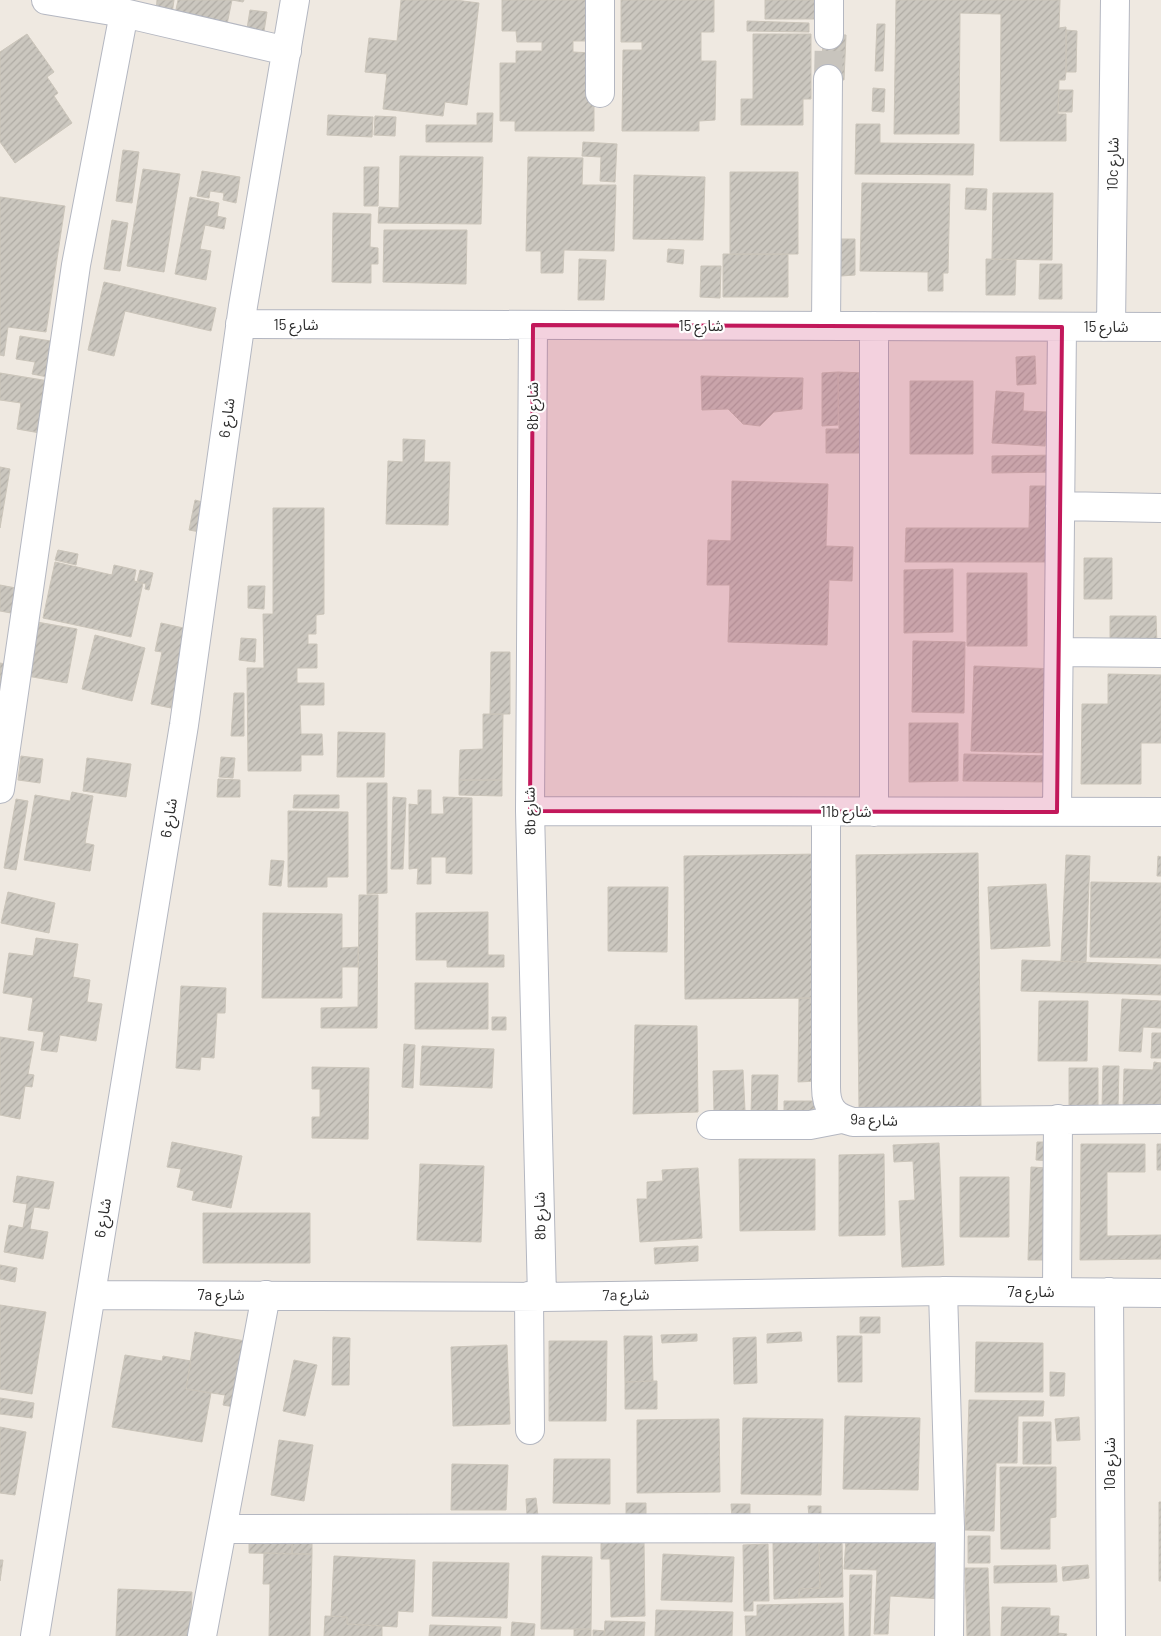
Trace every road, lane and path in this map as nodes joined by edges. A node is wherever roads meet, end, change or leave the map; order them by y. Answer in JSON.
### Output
{"nodes":[{"id":1,"x":46,"y":0,"type":"edge"},
{"id":2,"x":295,"y":0,"type":"edge"},
{"id":3,"x":600,"y":0,"type":"edge"},
{"id":4,"x":829,"y":0,"type":"edge"},
{"id":5,"x":1114,"y":0,"type":"edge"},
{"id":6,"x":124,"y":12,"type":"junction"},
{"id":7,"x":829,"y":35,"type":"tunnel mouth"},
{"id":8,"x":287,"y":51,"type":"junction"},
{"id":9,"x":828,"y":79,"type":"tunnel mouth"},
{"id":10,"x":600,"y":93,"type":"dead end"},
{"id":11,"x":240,"y":324,"type":"junction"},
{"id":12,"x":533,"y":325,"type":"junction"},
{"id":13,"x":826,"y":326,"type":"junction"},
{"id":14,"x":874,"y":326,"type":"junction"},
{"id":15,"x":1062,"y":327,"type":"junction"},
{"id":16,"x":1111,"y":327,"type":"junction"},
{"id":17,"x":1161,"y":327,"type":"edge"},
{"id":18,"x":1060,"y":506,"type":"junction"},
{"id":19,"x":1161,"y":508,"type":"edge"},
{"id":20,"x":1059,"y":652,"type":"junction"},
{"id":21,"x":1161,"y":653,"type":"edge"},
{"id":22,"x":0,"y":789,"type":"edge"},
{"id":23,"x":530,"y":811,"type":"junction"},
{"id":24,"x":826,"y":812,"type":"junction"},
{"id":25,"x":874,"y":812,"type":"junction"},
{"id":26,"x":1058,"y":812,"type":"junction"},
{"id":27,"x":1161,"y":812,"type":"edge"},
{"id":28,"x":840,"y":1119,"type":"junction"},
{"id":29,"x":1058,"y":1119,"type":"junction"},
{"id":30,"x":1161,"y":1119,"type":"edge"},
{"id":31,"x":711,"y":1125,"type":"dead end"},
{"id":32,"x":943,"y":1291,"type":"junction"},
{"id":33,"x":1057,"y":1292,"type":"junction"},
{"id":34,"x":1109,"y":1292,"type":"junction"},
{"id":35,"x":1161,"y":1293,"type":"edge"},
{"id":36,"x":91,"y":1295,"type":"junction"},
{"id":37,"x":266,"y":1295,"type":"junction"},
{"id":38,"x":535,"y":1296,"type":"junction"},
{"id":39,"x":530,"y":1430,"type":"dead end"},
{"id":40,"x":950,"y":1528,"type":"junction"},
{"id":41,"x":222,"y":1529,"type":"junction"},
{"id":42,"x":35,"y":1636,"type":"edge"},
{"id":43,"x":202,"y":1636,"type":"edge"},
{"id":44,"x":949,"y":1636,"type":"edge"},
{"id":45,"x":1111,"y":1636,"type":"edge"}],
"edges":[{"from":1,"to":6,"type":"street"},
{"from":2,"to":8,"type":"street","name":"شارع 6"},
{"from":3,"to":10,"type":"street"},
{"from":4,"to":7,"type":"street"},
{"from":5,"to":16,"type":"street","name":"10c شارع"},
{"from":6,"to":8,"type":"street"},
{"from":6,"to":22,"type":"street"},
{"from":8,"to":11,"type":"street","name":"شارع 6"},
{"from":9,"to":13,"type":"street"},
{"from":11,"to":12,"type":"street","name":"شارع 15"},
{"from":11,"to":36,"type":"street","name":"شارع 6"},
{"from":12,"to":13,"type":"street","name":"شارع 15"},
{"from":12,"to":23,"type":"street","name":"8b شارع"},
{"from":13,"to":14,"type":"street","name":"شارع 15"},
{"from":14,"to":15,"type":"street","name":"شارع 15"},
{"from":14,"to":25,"type":"street"},
{"from":15,"to":16,"type":"street","name":"شارع 15"},
{"from":15,"to":18,"type":"street"},
{"from":16,"to":17,"type":"street","name":"شارع 15"},
{"from":18,"to":19,"type":"street"},
{"from":18,"to":20,"type":"street"},
{"from":20,"to":21,"type":"street"},
{"from":20,"to":26,"type":"street"},
{"from":23,"to":24,"type":"street","name":"11b شارع"},
{"from":23,"to":38,"type":"street","name":"8b شارع"},
{"from":24,"to":25,"type":"street","name":"11b شارع"},
{"from":24,"to":28,"type":"street","name":"9a شارع"},
{"from":25,"to":26,"type":"street","name":"11b شارع"},
{"from":26,"to":27,"type":"street","name":"11b شارع"},
{"from":28,"to":29,"type":"street","name":"9a شارع"},
{"from":28,"to":31,"type":"street"},
{"from":29,"to":30,"type":"street","name":"9a شارع"},
{"from":29,"to":33,"type":"street"},
{"from":32,"to":33,"type":"street","name":"7a شارع"},
{"from":32,"to":38,"type":"street","name":"7a شارع"},
{"from":32,"to":40,"type":"street"},
{"from":33,"to":34,"type":"street","name":"7a شارع"},
{"from":34,"to":35,"type":"street","name":"7a شارع"},
{"from":34,"to":45,"type":"street","name":"10a شارع"},
{"from":36,"to":37,"type":"street","name":"7a شارع"},
{"from":36,"to":42,"type":"street","name":"شارع 6"},
{"from":37,"to":38,"type":"street","name":"7a شارع"},
{"from":37,"to":41,"type":"street"},
{"from":38,"to":39,"type":"street","name":"8b شارع"},
{"from":40,"to":41,"type":"street"},
{"from":40,"to":44,"type":"street"},
{"from":41,"to":43,"type":"street"}]}
